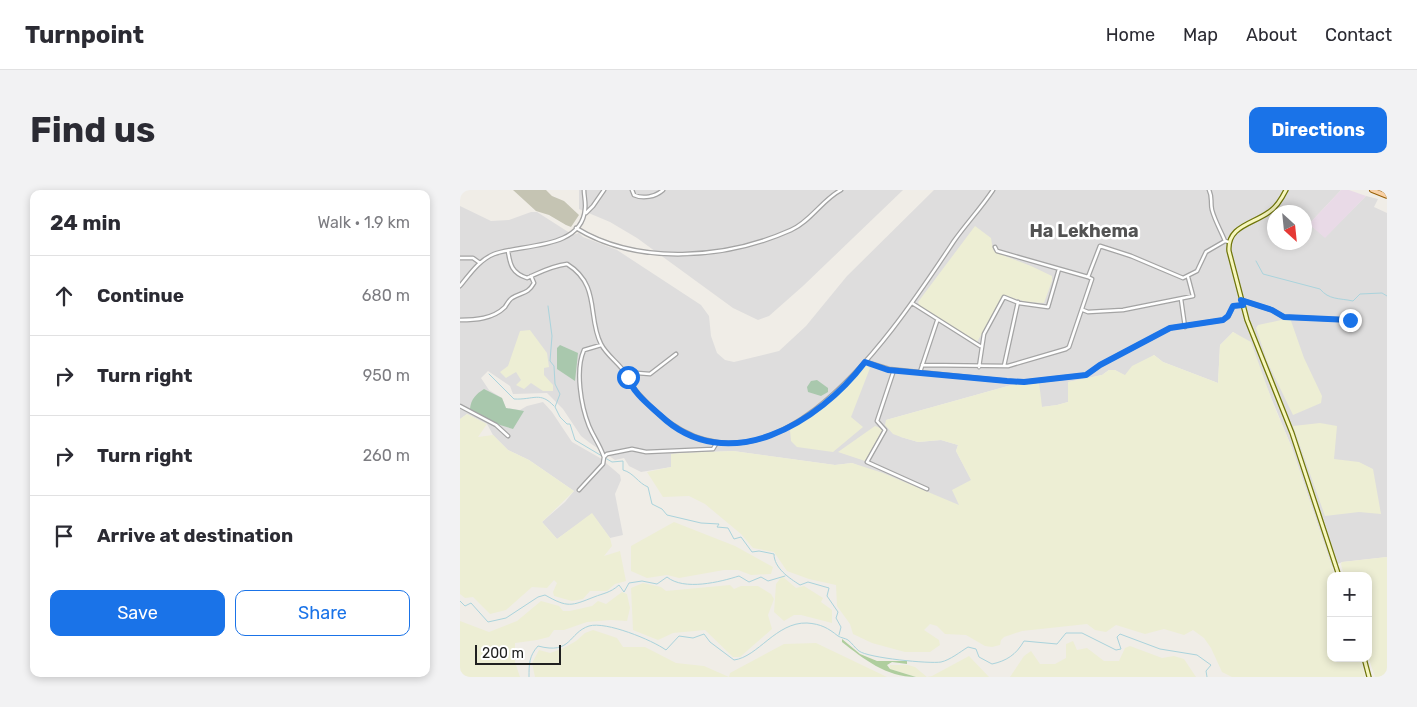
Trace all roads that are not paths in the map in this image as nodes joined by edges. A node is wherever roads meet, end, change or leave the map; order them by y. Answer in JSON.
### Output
{"nodes":[{"id":1,"x":584,"y":190,"type":"edge"},
{"id":2,"x":604,"y":190,"type":"edge"},
{"id":3,"x":632,"y":190,"type":"edge"},
{"id":4,"x":663,"y":190,"type":"edge"},
{"id":5,"x":841,"y":190,"type":"edge"},
{"id":6,"x":993,"y":190,"type":"edge"},
{"id":7,"x":1209,"y":190,"type":"edge"},
{"id":8,"x":1286,"y":190,"type":"edge"},
{"id":9,"x":1372,"y":190,"type":"edge"},
{"id":10,"x":1387,"y":196,"type":"edge"},
{"id":11,"x":584,"y":214,"type":"junction"},
{"id":12,"x":576,"y":228,"type":"junction"},
{"id":13,"x":1227,"y":242,"type":"junction"},
{"id":14,"x":995,"y":247,"type":"dead end"},
{"id":15,"x":508,"y":251,"type":"junction"},
{"id":16,"x":460,"y":258,"type":"edge"},
{"id":17,"x":480,"y":263,"type":"junction"},
{"id":18,"x":1059,"y":269,"type":"junction"},
{"id":19,"x":531,"y":276,"type":"junction"},
{"id":20,"x":1088,"y":277,"type":"junction"},
{"id":21,"x":1188,"y":277,"type":"junction"},
{"id":22,"x":460,"y":286,"type":"edge"},
{"id":23,"x":1181,"y":299,"type":"junction"},
{"id":24,"x":1241,"y":300,"type":"junction"},
{"id":25,"x":1018,"y":302,"type":"junction"},
{"id":26,"x":912,"y":303,"type":"junction"},
{"id":27,"x":1243,"y":305,"type":"junction"},
{"id":28,"x":1083,"y":310,"type":"junction"},
{"id":29,"x":460,"y":320,"type":"edge"},
{"id":30,"x":1350,"y":320,"type":"dead end"},
{"id":31,"x":937,"y":321,"type":"junction"},
{"id":32,"x":1185,"y":327,"type":"junction"},
{"id":33,"x":601,"y":345,"type":"junction"},
{"id":34,"x":980,"y":346,"type":"junction"},
{"id":35,"x":676,"y":354,"type":"dead end"},
{"id":36,"x":865,"y":362,"type":"junction"},
{"id":37,"x":922,"y":365,"type":"junction"},
{"id":38,"x":979,"y":366,"type":"junction"},
{"id":39,"x":1004,"y":366,"type":"junction"},
{"id":40,"x":894,"y":370,"type":"junction"},
{"id":41,"x":920,"y":372,"type":"junction"},
{"id":42,"x":628,"y":377,"type":"junction"},
{"id":43,"x":460,"y":406,"type":"edge"},
{"id":44,"x":508,"y":436,"type":"dead end"},
{"id":45,"x":716,"y":444,"type":"junction"},
{"id":46,"x":604,"y":457,"type":"junction"},
{"id":47,"x":927,"y":489,"type":"dead end"},
{"id":48,"x":579,"y":490,"type":"dead end"},
{"id":49,"x":1339,"y":572,"type":"edge"},
{"id":50,"x":1365,"y":662,"type":"edge"},
{"id":51,"x":1369,"y":677,"type":"edge"}],
"edges":[{"from":1,"to":11,"type":"street"},
{"from":2,"to":11,"type":"street"},
{"from":3,"to":4,"type":"street"},
{"from":5,"to":12,"type":"street"},
{"from":6,"to":26,"type":"street"},
{"from":7,"to":13,"type":"street"},
{"from":8,"to":13,"type":"main road"},
{"from":9,"to":10,"type":"main road"},
{"from":11,"to":12,"type":"street"},
{"from":12,"to":15,"type":"street"},
{"from":13,"to":21,"type":"street"},
{"from":13,"to":24,"type":"main road"},
{"from":14,"to":18,"type":"street"},
{"from":15,"to":17,"type":"street"},
{"from":15,"to":19,"type":"street"},
{"from":16,"to":17,"type":"street"},
{"from":17,"to":22,"type":"street"},
{"from":18,"to":20,"type":"street"},
{"from":18,"to":25,"type":"street"},
{"from":19,"to":29,"type":"street"},
{"from":19,"to":33,"type":"street"},
{"from":20,"to":21,"type":"street"},
{"from":20,"to":28,"type":"street"},
{"from":21,"to":23,"type":"street"},
{"from":23,"to":28,"type":"street"},
{"from":23,"to":32,"type":"street"},
{"from":24,"to":27,"type":"main road"},
{"from":24,"to":30,"type":"street"},
{"from":25,"to":34,"type":"street"},
{"from":25,"to":39,"type":"street"},
{"from":26,"to":31,"type":"street"},
{"from":26,"to":36,"type":"street"},
{"from":27,"to":32,"type":"street"},
{"from":27,"to":49,"type":"main road"},
{"from":28,"to":39,"type":"street"},
{"from":31,"to":34,"type":"street"},
{"from":31,"to":37,"type":"street"},
{"from":32,"to":41,"type":"street"},
{"from":33,"to":42,"type":"street"},
{"from":33,"to":46,"type":"street"},
{"from":34,"to":38,"type":"street"},
{"from":35,"to":42,"type":"street"},
{"from":36,"to":40,"type":"street"},
{"from":36,"to":45,"type":"street"},
{"from":37,"to":38,"type":"street"},
{"from":37,"to":41,"type":"street"},
{"from":38,"to":39,"type":"street"},
{"from":40,"to":41,"type":"street"},
{"from":40,"to":47,"type":"street"},
{"from":42,"to":45,"type":"street"},
{"from":43,"to":44,"type":"street"},
{"from":45,"to":46,"type":"street"},
{"from":46,"to":48,"type":"street"},
{"from":50,"to":51,"type":"main road"}]}
